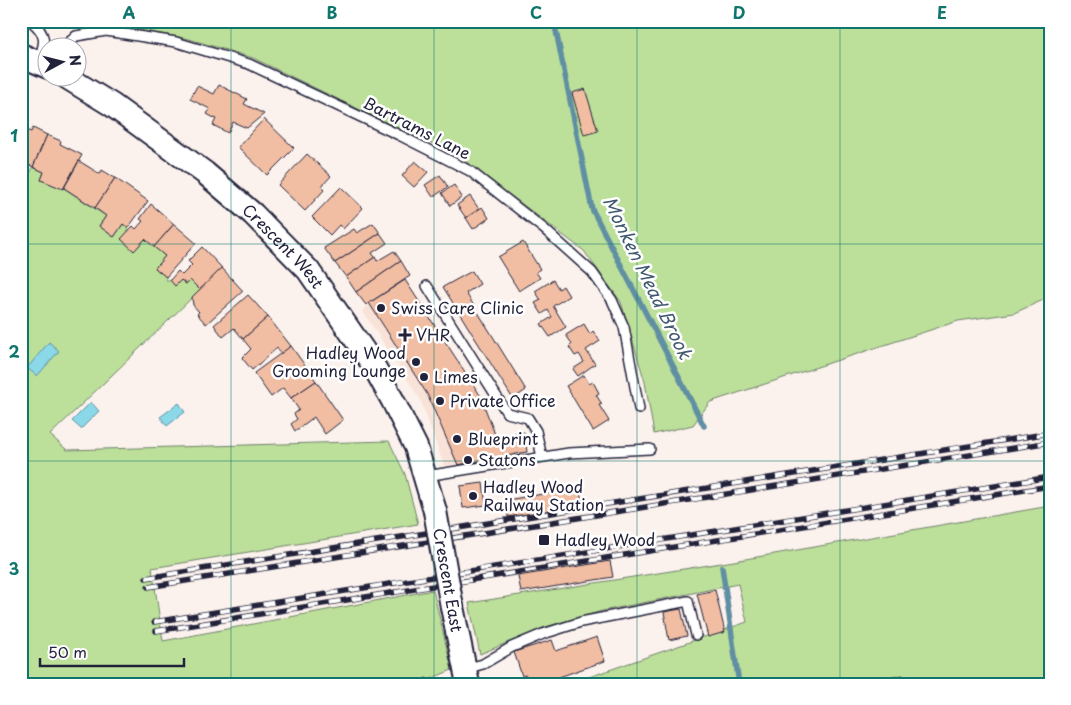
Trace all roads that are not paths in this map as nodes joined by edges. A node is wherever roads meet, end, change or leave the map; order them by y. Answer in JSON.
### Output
{"nodes":[{"id":1,"x":30,"y":21,"type":"edge"},
{"id":2,"x":74,"y":38,"type":"edge"},
{"id":3,"x":36,"y":61,"type":"edge"},
{"id":4,"x":84,"y":88,"type":"edge"},
{"id":5,"x":427,"y":286,"type":"dead end"},
{"id":6,"x":639,"y":410,"type":"dead end"},
{"id":7,"x":650,"y":449,"type":"dead end"},
{"id":8,"x":542,"y":457,"type":"junction"},
{"id":9,"x":426,"y":476,"type":"junction"},
{"id":10,"x":696,"y":635,"type":"dead end"},
{"id":11,"x":465,"y":679,"type":"edge"}],
"edges":[{"from":1,"to":3,"type":"lane"},
{"from":2,"to":6,"type":"lane","name":"Bartrams Lane"},
{"from":4,"to":9,"type":"street","name":"Crescent West"},
{"from":5,"to":8,"type":"lane"},
{"from":7,"to":8,"type":"lane"},
{"from":8,"to":9,"type":"lane"},
{"from":9,"to":11,"type":"street","name":"Crescent East","bridge":true},
{"from":10,"to":11,"type":"lane"}]}
